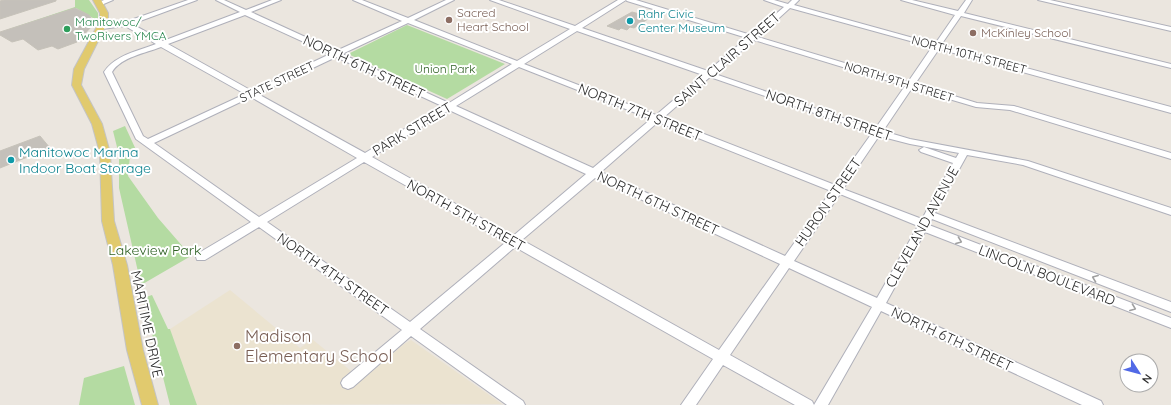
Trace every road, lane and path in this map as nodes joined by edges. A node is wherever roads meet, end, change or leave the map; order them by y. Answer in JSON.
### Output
{"nodes":[{"id":1,"x":110,"y":0,"type":"edge"},
{"id":2,"x":194,"y":0,"type":"edge"},
{"id":3,"x":219,"y":0,"type":"edge"},
{"id":4,"x":278,"y":0,"type":"edge"},
{"id":5,"x":356,"y":0,"type":"edge"},
{"id":6,"x":450,"y":0,"type":"edge"},
{"id":7,"x":493,"y":0,"type":"edge"},
{"id":8,"x":623,"y":0,"type":"edge"},
{"id":9,"x":629,"y":0,"type":"edge"},
{"id":10,"x":767,"y":0,"type":"edge"},
{"id":11,"x":904,"y":0,"type":"edge"},
{"id":12,"x":969,"y":0,"type":"edge"},
{"id":13,"x":1041,"y":0,"type":"edge"},
{"id":14,"x":98,"y":2,"type":"edge"},
{"id":15,"x":792,"y":3,"type":"edge"},
{"id":16,"x":246,"y":12,"type":"junction"},
{"id":17,"x":959,"y":14,"type":"junction"},
{"id":18,"x":408,"y":20,"type":"junction"},
{"id":19,"x":126,"y":24,"type":"junction"},
{"id":20,"x":102,"y":27,"type":"junction"},
{"id":21,"x":576,"y":29,"type":"junction"},
{"id":22,"x":1171,"y":29,"type":"edge"},
{"id":23,"x":753,"y":37,"type":"junction"},
{"id":24,"x":162,"y":45,"type":"junction"},
{"id":25,"x":937,"y":46,"type":"junction"},
{"id":26,"x":336,"y":54,"type":"junction"},
{"id":27,"x":518,"y":64,"type":"junction"},
{"id":28,"x":1171,"y":66,"type":"edge"},
{"id":29,"x":708,"y":74,"type":"junction"},
{"id":30,"x":910,"y":86,"type":"junction"},
{"id":31,"x":251,"y":94,"type":"junction"},
{"id":32,"x":449,"y":106,"type":"junction"},
{"id":33,"x":1171,"y":110,"type":"edge"},
{"id":34,"x":657,"y":119,"type":"junction"},
{"id":35,"x":877,"y":132,"type":"junction"},
{"id":36,"x":894,"y":138,"type":"junction"},
{"id":37,"x":148,"y":143,"type":"junction"},
{"id":38,"x":964,"y":152,"type":"junction"},
{"id":39,"x":1171,"y":156,"type":"edge"},
{"id":40,"x":364,"y":158,"type":"junction"},
{"id":41,"x":958,"y":162,"type":"junction"},
{"id":42,"x":594,"y":173,"type":"junction"},
{"id":43,"x":837,"y":190,"type":"junction"},
{"id":44,"x":1171,"y":212,"type":"edge"},
{"id":45,"x":259,"y":222,"type":"junction"},
{"id":46,"x":926,"y":222,"type":"junction"},
{"id":47,"x":513,"y":241,"type":"junction"},
{"id":48,"x":201,"y":257,"type":"dead end"},
{"id":49,"x":786,"y":262,"type":"junction"},
{"id":50,"x":879,"y":305,"type":"junction"},
{"id":51,"x":1171,"y":307,"type":"edge"},
{"id":52,"x":1171,"y":323,"type":"edge"},
{"id":53,"x":411,"y":329,"type":"junction"},
{"id":54,"x":721,"y":357,"type":"junction"},
{"id":55,"x":348,"y":383,"type":"dead end"},
{"id":56,"x":150,"y":405,"type":"edge"},
{"id":57,"x":518,"y":405,"type":"edge"},
{"id":58,"x":688,"y":405,"type":"edge"},
{"id":59,"x":807,"y":405,"type":"edge"},
{"id":60,"x":821,"y":405,"type":"edge"},
{"id":61,"x":1096,"y":405,"type":"edge"}],
"edges":[{"from":1,"to":14,"type":"street"},
{"from":2,"to":19,"type":"street"},
{"from":3,"to":16,"type":"street","name":"NORTH 6TH STREET"},
{"from":4,"to":16,"type":"street"},
{"from":5,"to":18,"type":"street","name":"NORTH 7TH STREET"},
{"from":6,"to":18,"type":"street","name":"STATE STREET"},
{"from":7,"to":21,"type":"street","name":"NORTH 8TH STREET"},
{"from":8,"to":21,"type":"street","name":"PARK STREET"},
{"from":9,"to":23,"type":"street","name":"NORTH 9TH STREET"},
{"from":10,"to":15,"type":"street","name":"NORTH 10TH STREET"},
{"from":11,"to":17,"type":"street"},
{"from":12,"to":17,"type":"street","name":"HURON STREET"},
{"from":13,"to":22,"type":"street"},
{"from":14,"to":20,"type":"main road"},
{"from":15,"to":23,"type":"street","name":"SAINT CLAIR STREET"},
{"from":15,"to":25,"type":"street","name":"NORTH 10TH STREET"},
{"from":16,"to":24,"type":"street"},
{"from":16,"to":26,"type":"street","name":"NORTH 6TH STREET"},
{"from":17,"to":25,"type":"street","name":"HURON STREET"},
{"from":17,"to":28,"type":"street"},
{"from":18,"to":26,"type":"street","name":"STATE STREET"},
{"from":18,"to":27,"type":"street","name":"NORTH 7TH STREET"},
{"from":19,"to":20,"type":"street"},
{"from":19,"to":24,"type":"street","name":"NORTH 5TH STREET"},
{"from":20,"to":56,"type":"main road","name":"MARITIME DRIVE"},
{"from":21,"to":27,"type":"street","name":"PARK STREET"},
{"from":21,"to":29,"type":"street","name":"NORTH 8TH STREET"},
{"from":23,"to":29,"type":"street","name":"SAINT CLAIR STREET"},
{"from":23,"to":30,"type":"street","name":"NORTH 9TH STREET"},
{"from":24,"to":31,"type":"street","name":"NORTH 5TH STREET"},
{"from":24,"to":37,"type":"street","name":"NORTH 4TH STREET"},
{"from":25,"to":30,"type":"street","name":"HURON STREET"},
{"from":25,"to":33,"type":"street","name":"NORTH 10TH STREET"},
{"from":26,"to":31,"type":"street","name":"STATE STREET"},
{"from":26,"to":32,"type":"street","name":"NORTH 6TH STREET"},
{"from":27,"to":32,"type":"street","name":"PARK STREET"},
{"from":27,"to":34,"type":"street","name":"NORTH 7TH STREET"},
{"from":29,"to":34,"type":"street","name":"SAINT CLAIR STREET"},
{"from":29,"to":35,"type":"street","name":"NORTH 8TH STREET"},
{"from":30,"to":35,"type":"street","name":"HURON STREET"},
{"from":30,"to":39,"type":"street","name":"NORTH 9TH STREET"},
{"from":31,"to":37,"type":"street","name":"STATE STREET"},
{"from":31,"to":40,"type":"street","name":"NORTH 5TH STREET"},
{"from":32,"to":40,"type":"street","name":"PARK STREET"},
{"from":32,"to":42,"type":"street","name":"NORTH 6TH STREET"},
{"from":34,"to":42,"type":"street","name":"SAINT CLAIR STREET"},
{"from":34,"to":43,"type":"street","name":"NORTH 7TH STREET"},
{"from":35,"to":36,"type":"street","name":"NORTH 8TH STREET"},
{"from":35,"to":43,"type":"street","name":"HURON STREET"},
{"from":36,"to":38,"type":"street","name":"NORTH 8TH STREET"},
{"from":36,"to":41,"type":"street"},
{"from":37,"to":45,"type":"street","name":"NORTH 4TH STREET"},
{"from":38,"to":41,"type":"street","name":"CLEVELAND AVENUE"},
{"from":38,"to":44,"type":"street","name":"NORTH 8TH STREET"},
{"from":40,"to":45,"type":"street","name":"PARK STREET"},
{"from":40,"to":47,"type":"street","name":"NORTH 5TH STREET"},
{"from":41,"to":46,"type":"street","name":"CLEVELAND AVENUE"},
{"from":42,"to":47,"type":"street","name":"SAINT CLAIR STREET"},
{"from":42,"to":49,"type":"street","name":"NORTH 6TH STREET"},
{"from":43,"to":46,"type":"street","name":"NORTH 7TH STREET"},
{"from":43,"to":49,"type":"street","name":"HURON STREET"},
{"from":45,"to":48,"type":"street","name":"PARK STREET"},
{"from":45,"to":53,"type":"street","name":"NORTH 4TH STREET"},
{"from":46,"to":50,"type":"street","name":"CLEVELAND AVENUE"},
{"from":51,"to":46,"type":"street","name":"LINCOLN BOULEVARD","one_way":true},
{"from":46,"to":52,"type":"street","name":"LINCOLN BOULEVARD","one_way":true},
{"from":47,"to":53,"type":"street","name":"SAINT CLAIR STREET"},
{"from":47,"to":54,"type":"street","name":"NORTH 5TH STREET"},
{"from":49,"to":50,"type":"street","name":"NORTH 6TH STREET"},
{"from":49,"to":54,"type":"street","name":"HURON STREET"},
{"from":50,"to":60,"type":"street","name":"CLEVELAND AVENUE"},
{"from":50,"to":61,"type":"street","name":"NORTH 6TH STREET"},
{"from":53,"to":55,"type":"street","name":"SAINT CLAIR STREET"},
{"from":53,"to":57,"type":"street","name":"NORTH 4TH STREET"},
{"from":54,"to":58,"type":"street","name":"HURON STREET"},
{"from":54,"to":59,"type":"street","name":"NORTH 5TH STREET"}]}
